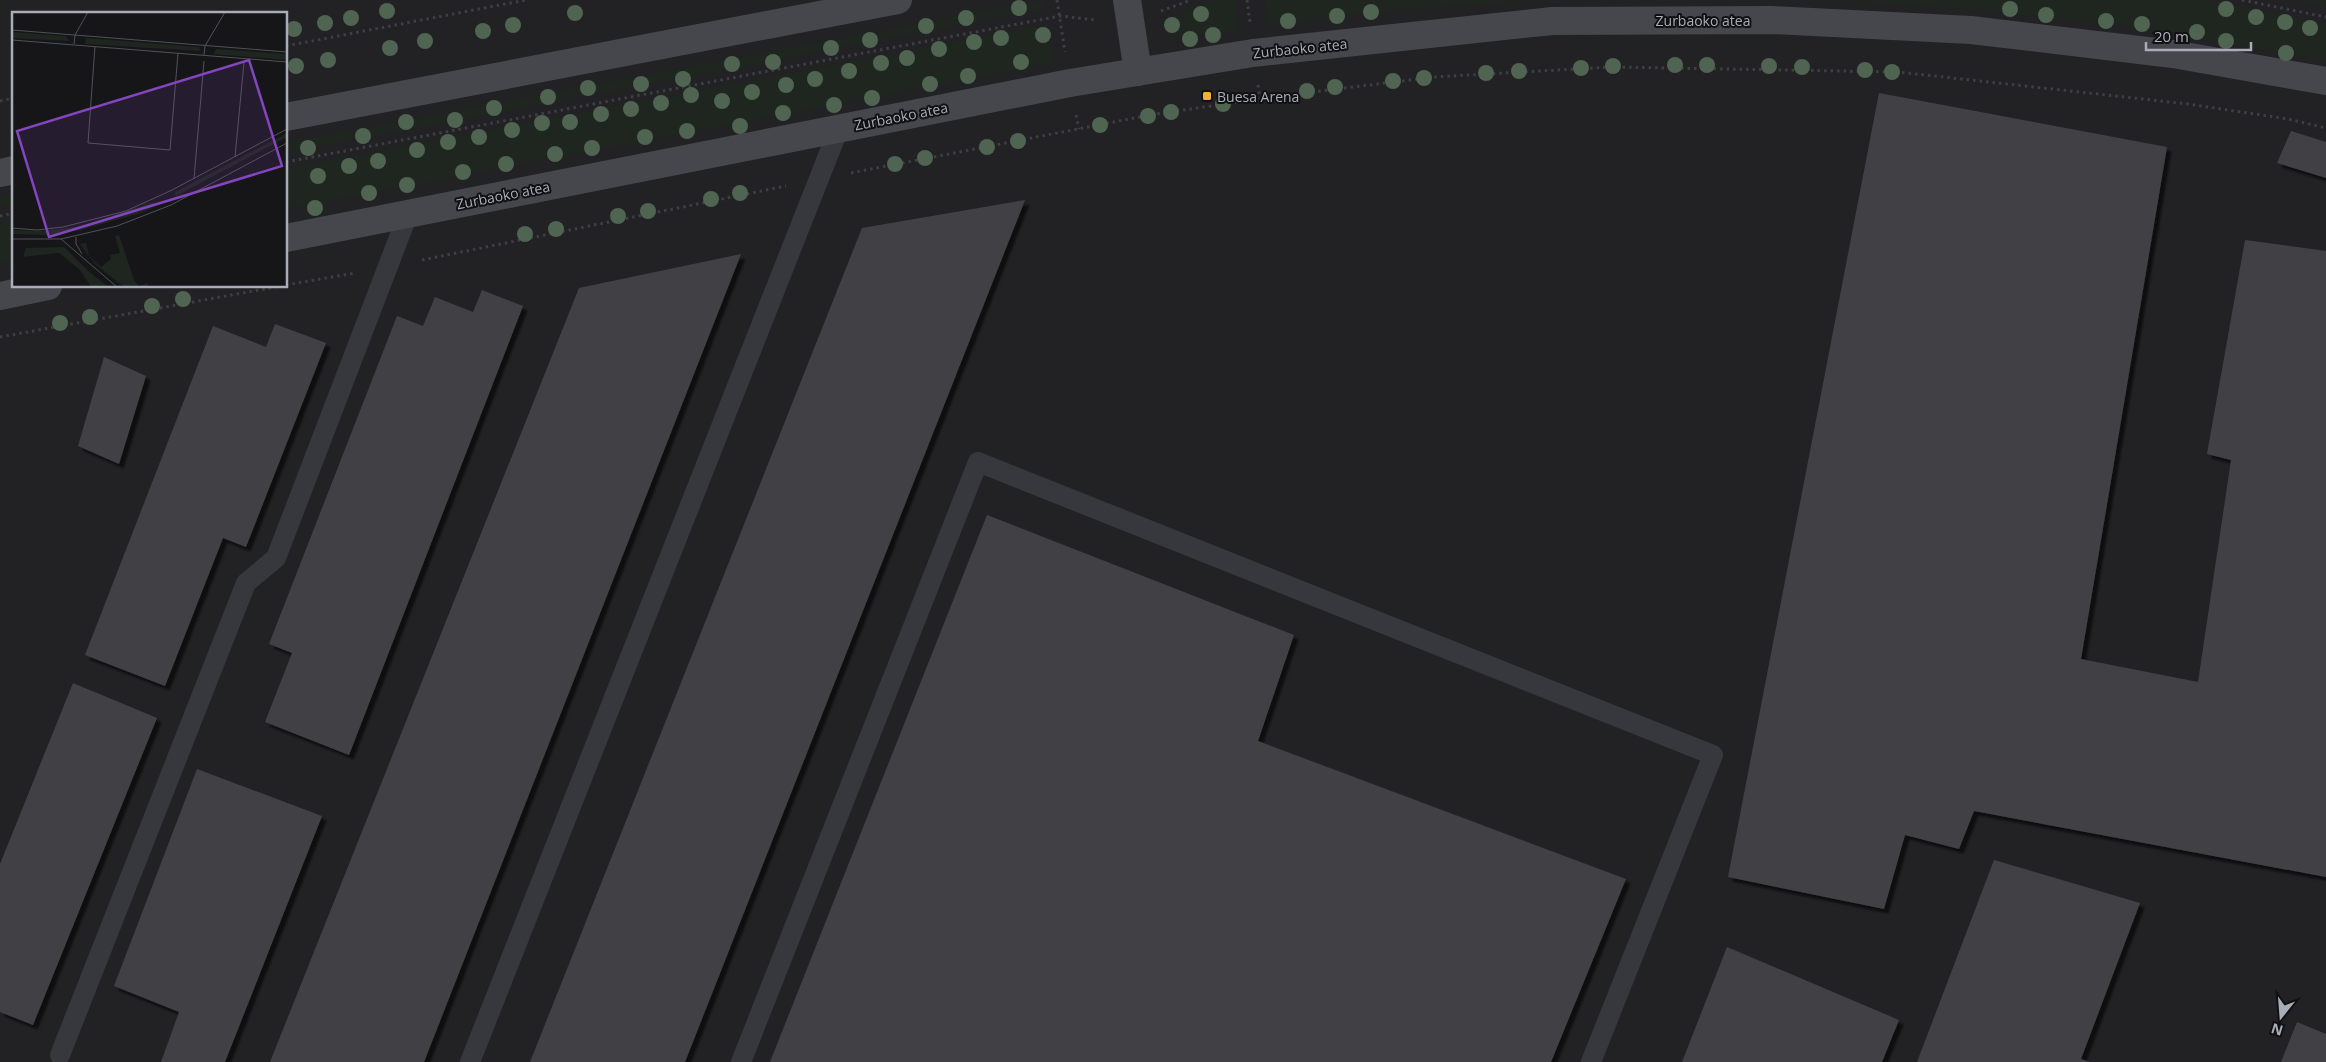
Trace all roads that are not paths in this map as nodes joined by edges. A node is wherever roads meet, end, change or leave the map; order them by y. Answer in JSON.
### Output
{"nodes":[{"id":1,"x":898,"y":0,"type":"edge"},
{"id":2,"x":1128,"y":11,"type":"edge"},
{"id":3,"x":1138,"y":72,"type":"junction"},
{"id":4,"x":2326,"y":81,"type":"edge"},
{"id":5,"x":288,"y":118,"type":"edge"},
{"id":6,"x":839,"y":128,"type":"junction"},
{"id":7,"x":408,"y":214,"type":"junction"},
{"id":8,"x":288,"y":238,"type":"edge"},
{"id":9,"x":38,"y":288,"type":"edge"},
{"id":10,"x":0,"y":296,"type":"edge"},
{"id":11,"x":60,"y":1055,"type":"dead end"},
{"id":12,"x":470,"y":1062,"type":"edge"},
{"id":13,"x":741,"y":1062,"type":"edge"},
{"id":14,"x":1591,"y":1062,"type":"edge"}],
"edges":[{"from":1,"to":5,"type":"street"},
{"from":2,"to":3,"type":"street"},
{"from":3,"to":4,"type":"street","name":"Zurbaoko atea"},
{"from":3,"to":6,"type":"street","name":"Zurbaoko atea"},
{"from":6,"to":7,"type":"street","name":"Zurbaoko atea"},
{"from":6,"to":12,"type":"lane"},
{"from":7,"to":8,"type":"street","name":"Zurbaoko atea"},
{"from":7,"to":11,"type":"lane"},
{"from":9,"to":10,"type":"street"},
{"from":13,"to":14,"type":"lane"}]}
